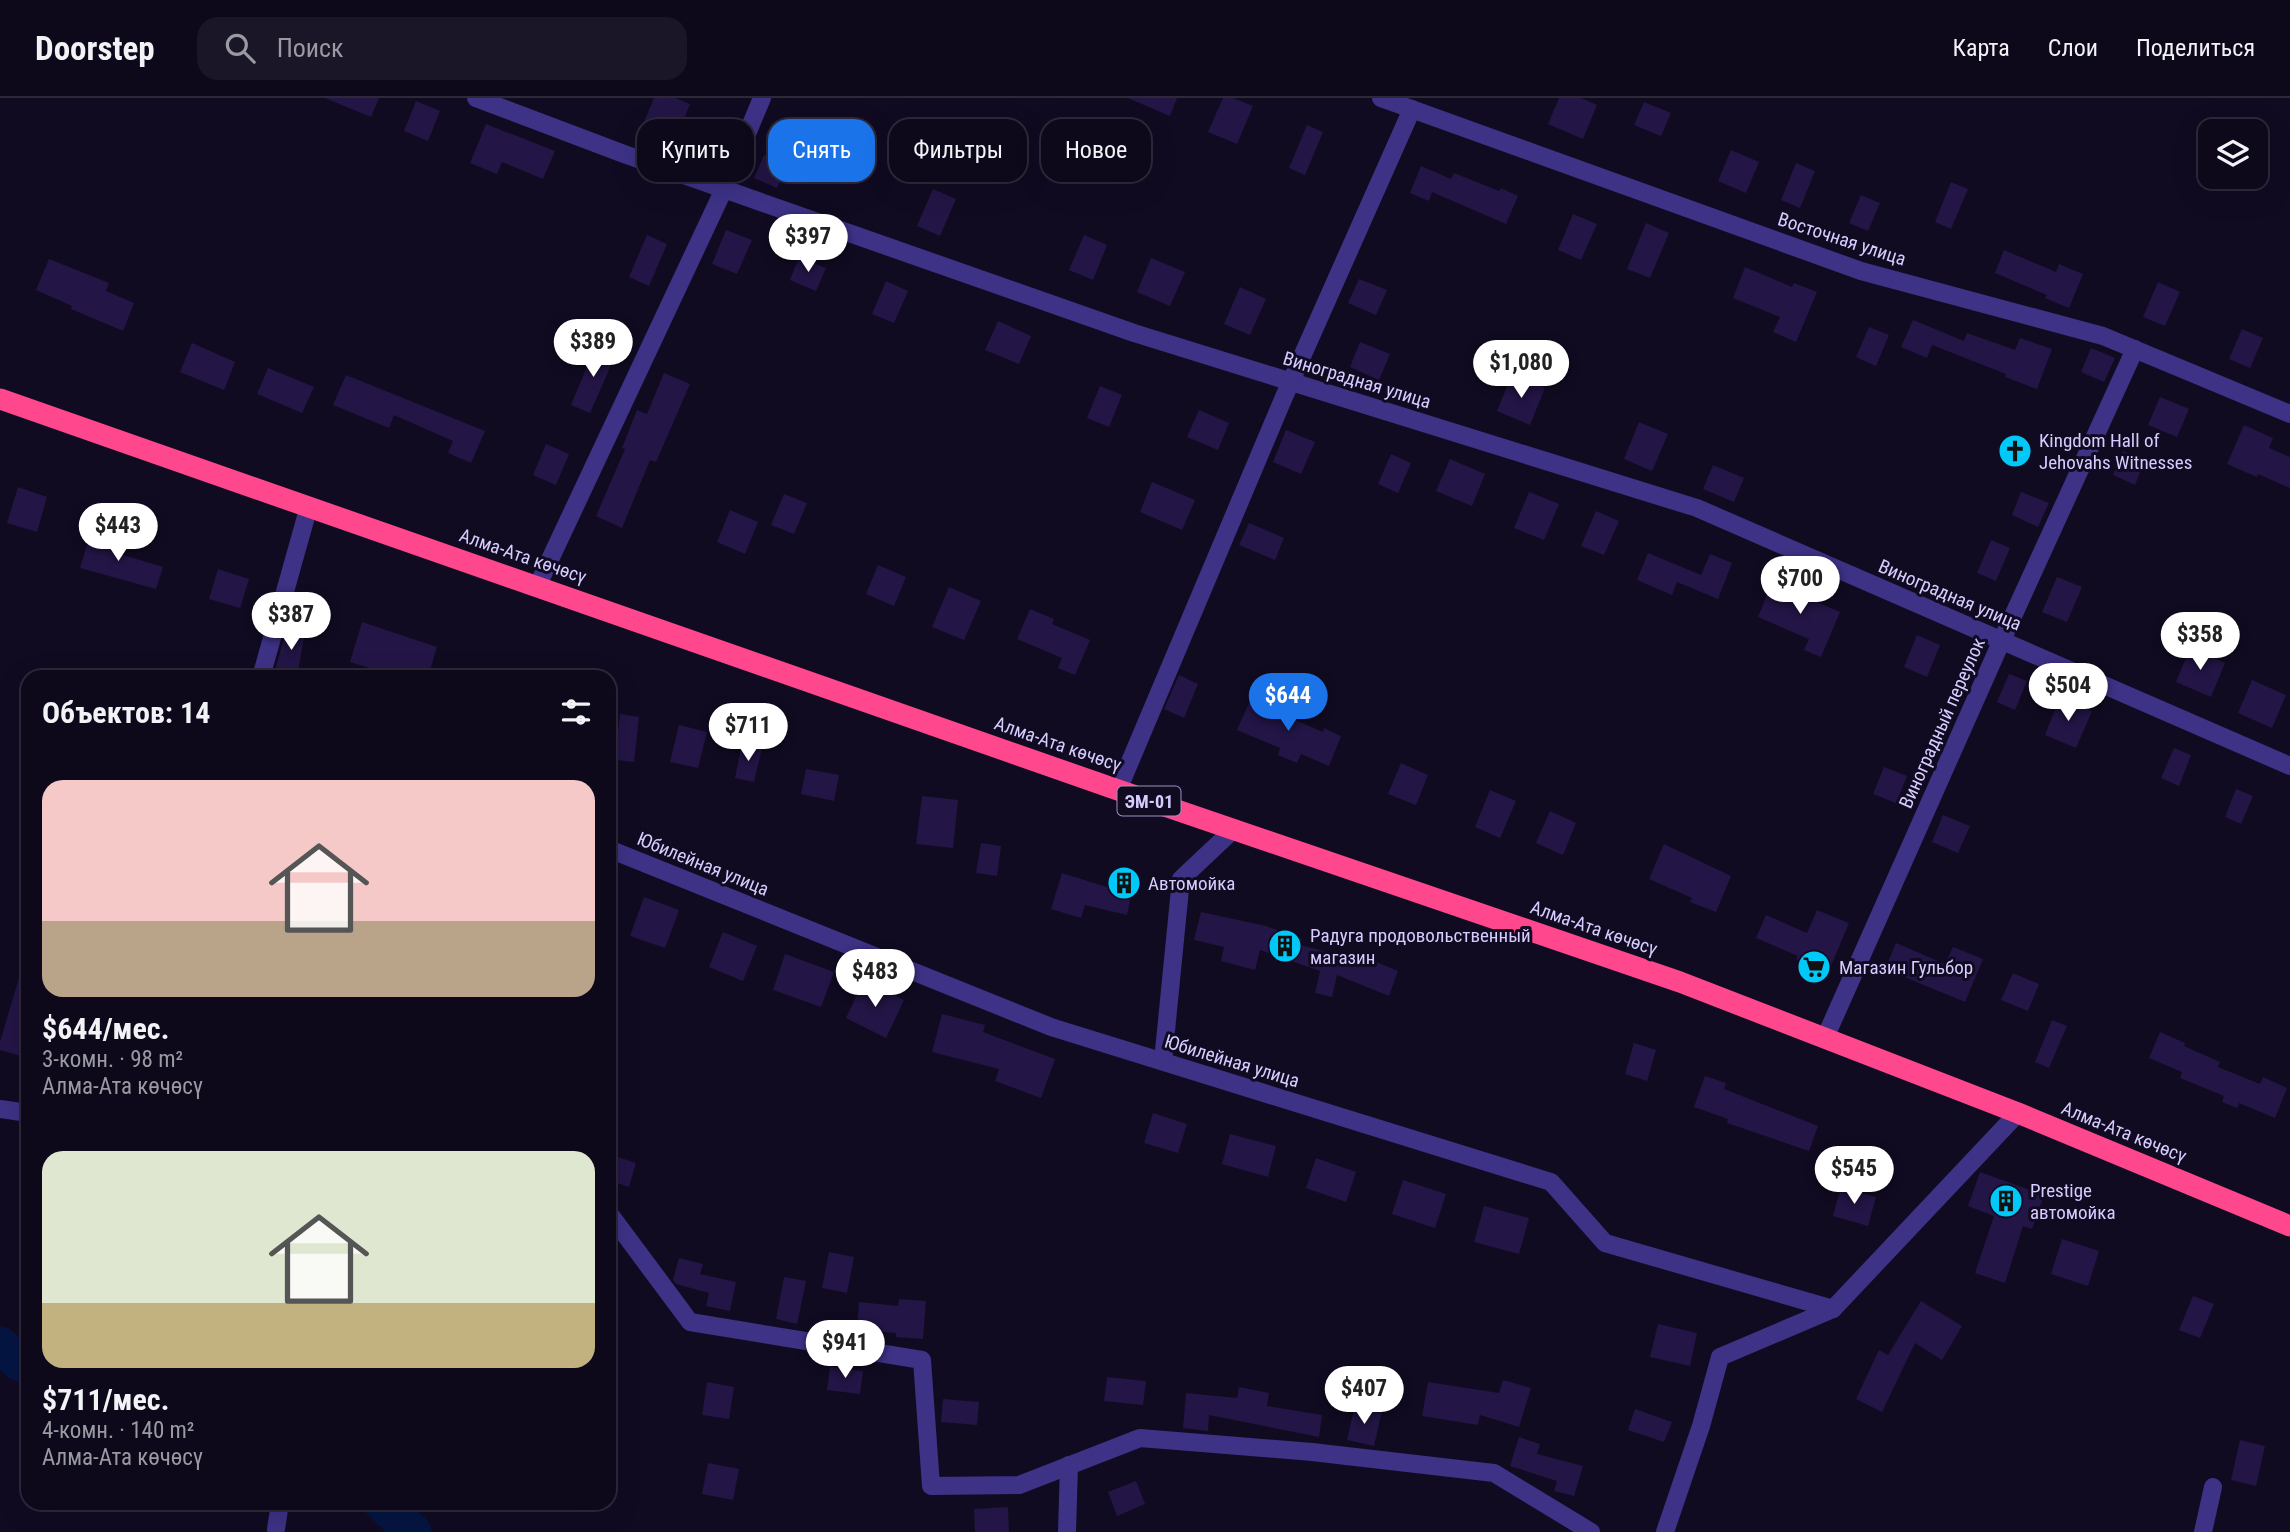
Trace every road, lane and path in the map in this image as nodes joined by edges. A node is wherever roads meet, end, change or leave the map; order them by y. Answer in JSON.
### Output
{"nodes":[{"id":1,"x":476,"y":98,"type":"edge"},
{"id":2,"x":762,"y":98,"type":"edge"},
{"id":3,"x":1381,"y":98,"type":"edge"},
{"id":4,"x":1412,"y":109,"type":"junction"},
{"id":5,"x":724,"y":189,"type":"junction"},
{"id":6,"x":2135,"y":349,"type":"junction"},
{"id":7,"x":1290,"y":382,"type":"junction"},
{"id":8,"x":0,"y":399,"type":"edge"},
{"id":9,"x":2290,"y":414,"type":"edge"},
{"id":10,"x":309,"y":506,"type":"junction"},
{"id":11,"x":538,"y":585,"type":"junction"},
{"id":12,"x":2002,"y":640,"type":"junction"},
{"id":13,"x":263,"y":670,"type":"edge"},
{"id":14,"x":2290,"y":766,"type":"edge"},
{"id":15,"x":1118,"y":790,"type":"junction"},
{"id":16,"x":1233,"y":830,"type":"junction"},
{"id":17,"x":616,"y":852,"type":"edge"},
{"id":18,"x":1825,"y":1038,"type":"junction"},
{"id":19,"x":1163,"y":1061,"type":"junction"},
{"id":20,"x":0,"y":1109,"type":"edge"},
{"id":21,"x":21,"y":1112,"type":"edge"},
{"id":22,"x":2018,"y":1113,"type":"junction"},
{"id":23,"x":616,"y":1222,"type":"edge"},
{"id":24,"x":2290,"y":1226,"type":"edge"},
{"id":25,"x":1833,"y":1308,"type":"junction"},
{"id":26,"x":1069,"y":1465,"type":"junction"},
{"id":27,"x":2213,"y":1487,"type":"dead end"},
{"id":28,"x":279,"y":1510,"type":"edge"},
{"id":29,"x":276,"y":1529,"type":"dead end"},
{"id":30,"x":1067,"y":1532,"type":"edge"},
{"id":31,"x":1591,"y":1532,"type":"edge"},
{"id":32,"x":1665,"y":1532,"type":"edge"},
{"id":33,"x":2203,"y":1532,"type":"edge"}],
"edges":[{"from":1,"to":5,"type":"street","name":"Виноградная улица"},
{"from":2,"to":5,"type":"street"},
{"from":3,"to":4,"type":"street","name":"Восточная улица"},
{"from":4,"to":6,"type":"street","name":"Восточная улица"},
{"from":4,"to":7,"type":"street"},
{"from":5,"to":7,"type":"street","name":"Виноградная улица"},
{"from":5,"to":11,"type":"street"},
{"from":6,"to":9,"type":"street","name":"Восточная улица"},
{"from":6,"to":12,"type":"street","name":"Виноградный переулок"},
{"from":7,"to":12,"type":"street","name":"Виноградная улица"},
{"from":7,"to":15,"type":"street"},
{"from":8,"to":10,"type":"highway","name":"Алма-Ата көчөсү","number":"ЭМ-01"},
{"from":10,"to":11,"type":"highway","name":"Алма-Ата көчөсү","number":"ЭМ-01"},
{"from":10,"to":13,"type":"street"},
{"from":11,"to":15,"type":"highway","name":"Алма-Ата көчөсү","number":"ЭМ-01"},
{"from":12,"to":14,"type":"street","name":"Виноградная улица"},
{"from":12,"to":18,"type":"street","name":"Виноградный переулок"},
{"from":15,"to":16,"type":"highway","name":"Алма-Ата көчөсү","number":"ЭМ-01"},
{"from":16,"to":18,"type":"highway","name":"Алма-Ата көчөсү","number":"ЭМ-01"},
{"from":16,"to":19,"type":"street"},
{"from":17,"to":19,"type":"street","name":"Юбилейная улица"},
{"from":18,"to":22,"type":"highway","name":"Алма-Ата көчөсү","number":"ЭМ-01"},
{"from":19,"to":25,"type":"street","name":"Юбилейная улица"},
{"from":20,"to":21,"type":"street"},
{"from":22,"to":24,"type":"highway","name":"Алма-Ата көчөсү","number":"ЭМ-01"},
{"from":22,"to":25,"type":"street"},
{"from":23,"to":26,"type":"street"},
{"from":25,"to":32,"type":"street"},
{"from":26,"to":30,"type":"street"},
{"from":26,"to":31,"type":"street"},
{"from":27,"to":33,"type":"street"},
{"from":28,"to":29,"type":"street"}]}
